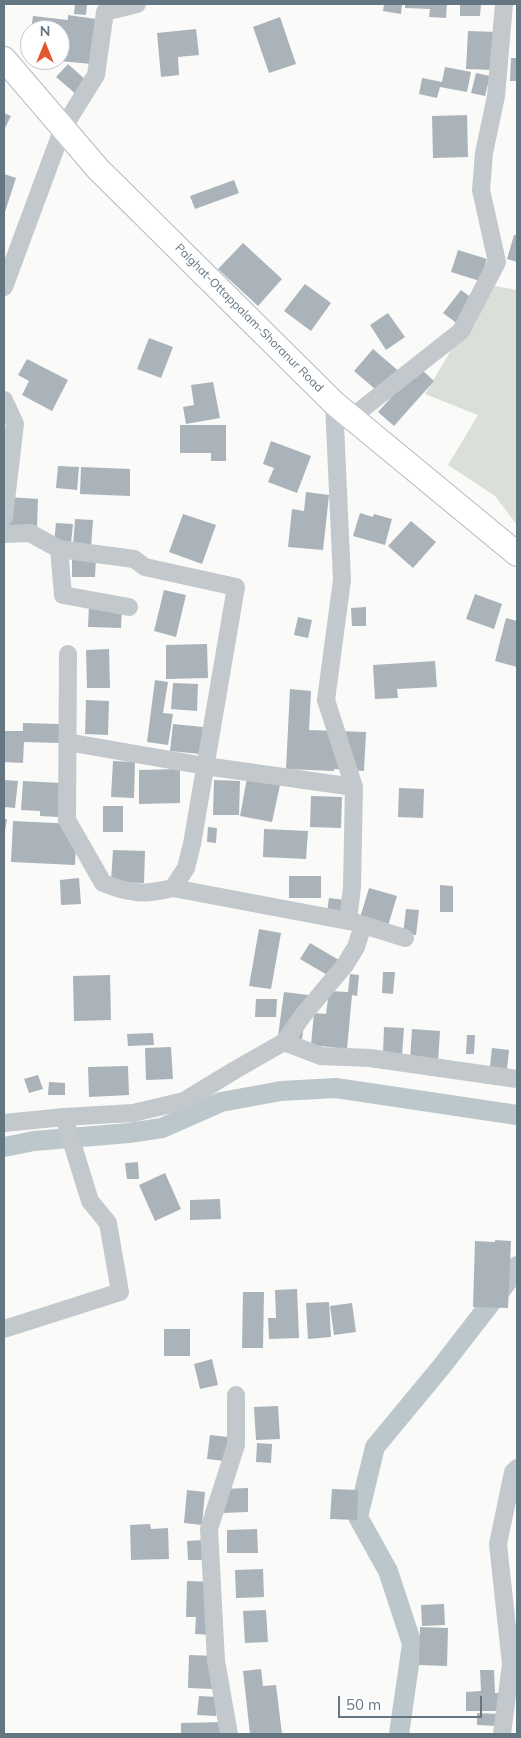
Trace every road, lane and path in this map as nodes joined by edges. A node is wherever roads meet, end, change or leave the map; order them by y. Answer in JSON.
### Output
{"nodes":[{"id":1,"x":137,"y":4,"type":"edge"},
{"id":2,"x":504,"y":4,"type":"edge"},
{"id":3,"x":4,"y":59,"type":"edge"},
{"id":4,"x":63,"y":128,"type":"junction"},
{"id":5,"x":4,"y":287,"type":"edge"},
{"id":6,"x":4,"y":400,"type":"edge"},
{"id":7,"x":334,"y":402,"type":"junction"},
{"id":8,"x":352,"y":417,"type":"junction"},
{"id":9,"x":4,"y":517,"type":"edge"},
{"id":10,"x":4,"y":534,"type":"edge"},
{"id":11,"x":59,"y":549,"type":"junction"},
{"id":12,"x":517,"y":554,"type":"edge"},
{"id":13,"x":129,"y":607,"type":"dead end"},
{"id":14,"x":68,"y":654,"type":"dead end"},
{"id":15,"x":67,"y":742,"type":"junction"},
{"id":16,"x":204,"y":766,"type":"junction"},
{"id":17,"x":354,"y":787,"type":"junction"},
{"id":18,"x":173,"y":888,"type":"junction"},
{"id":19,"x":356,"y":923,"type":"junction"},
{"id":20,"x":406,"y":938,"type":"dead end"},
{"id":21,"x":284,"y":1042,"type":"junction"},
{"id":22,"x":517,"y":1079,"type":"edge"},
{"id":23,"x":64,"y":1117,"type":"junction"},
{"id":24,"x":4,"y":1123,"type":"edge"},
{"id":25,"x":4,"y":1330,"type":"edge"},
{"id":26,"x":236,"y":1395,"type":"dead end"},
{"id":27,"x":517,"y":1468,"type":"edge"},
{"id":28,"x":229,"y":1734,"type":"edge"},
{"id":29,"x":502,"y":1734,"type":"edge"}],
"edges":[{"from":1,"to":4,"type":"street"},
{"from":2,"to":8,"type":"street"},
{"from":3,"to":4,"type":"main road","name":"Palghat-Ottappalam-Shoranur Road"},
{"from":4,"to":5,"type":"street"},
{"from":4,"to":7,"type":"main road","name":"Palghat-Ottappalam-Shoranur Road"},
{"from":6,"to":9,"type":"street"},
{"from":7,"to":8,"type":"main road","name":"Palghat-Ottappalam-Shoranur Road"},
{"from":7,"to":17,"type":"street"},
{"from":8,"to":12,"type":"main road","name":"Palghat-Ottappalam-Shoranur Road"},
{"from":10,"to":11,"type":"street"},
{"from":11,"to":13,"type":"street"},
{"from":11,"to":16,"type":"street"},
{"from":14,"to":15,"type":"street"},
{"from":15,"to":16,"type":"street"},
{"from":15,"to":18,"type":"street"},
{"from":16,"to":17,"type":"street"},
{"from":16,"to":18,"type":"street"},
{"from":17,"to":19,"type":"street"},
{"from":18,"to":19,"type":"street"},
{"from":19,"to":20,"type":"street"},
{"from":19,"to":21,"type":"street"},
{"from":21,"to":22,"type":"street"},
{"from":21,"to":23,"type":"street"},
{"from":23,"to":24,"type":"street"},
{"from":23,"to":25,"type":"street"},
{"from":26,"to":28,"type":"street"},
{"from":27,"to":29,"type":"street"}]}
